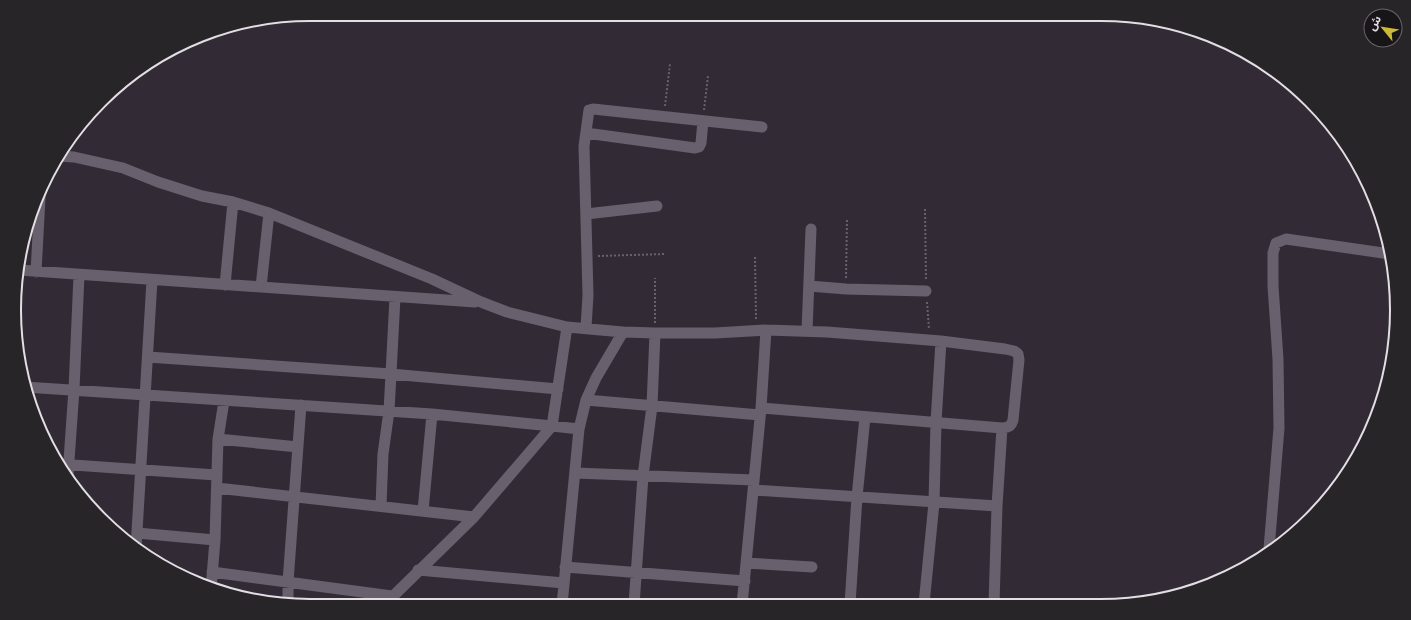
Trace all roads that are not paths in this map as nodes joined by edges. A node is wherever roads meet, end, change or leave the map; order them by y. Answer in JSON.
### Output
{"nodes":[{"id":1,"x":703,"y":121,"type":"junction"},
{"id":2,"x":762,"y":127,"type":"dead end"},
{"id":3,"x":586,"y":133,"type":"junction"},
{"id":4,"x":65,"y":156,"type":"edge"},
{"id":5,"x":233,"y":202,"type":"junction"},
{"id":6,"x":657,"y":206,"type":"dead end"},
{"id":7,"x":39,"y":208,"type":"edge"},
{"id":8,"x":269,"y":213,"type":"junction"},
{"id":9,"x":586,"y":214,"type":"junction"},
{"id":10,"x":811,"y":229,"type":"dead end"},
{"id":11,"x":1384,"y":253,"type":"edge"},
{"id":12,"x":23,"y":271,"type":"edge"},
{"id":13,"x":36,"y":272,"type":"junction"},
{"id":14,"x":79,"y":275,"type":"junction"},
{"id":15,"x":152,"y":280,"type":"junction"},
{"id":16,"x":225,"y":285,"type":"junction"},
{"id":17,"x":809,"y":286,"type":"junction"},
{"id":18,"x":261,"y":287,"type":"junction"},
{"id":19,"x":926,"y":291,"type":"road end"},
{"id":20,"x":395,"y":297,"type":"junction"},
{"id":21,"x":481,"y":302,"type":"junction"},
{"id":22,"x":567,"y":327,"type":"junction"},
{"id":23,"x":586,"y":328,"type":"junction"},
{"id":24,"x":761,"y":330,"type":"junction"},
{"id":25,"x":807,"y":331,"type":"junction"},
{"id":26,"x":623,"y":332,"type":"junction"},
{"id":27,"x":655,"y":333,"type":"junction"},
{"id":28,"x":936,"y":341,"type":"junction"},
{"id":29,"x":148,"y":357,"type":"junction"},
{"id":30,"x":391,"y":374,"type":"junction"},
{"id":31,"x":32,"y":387,"type":"edge"},
{"id":32,"x":74,"y":389,"type":"junction"},
{"id":33,"x":558,"y":389,"type":"junction"},
{"id":34,"x":146,"y":395,"type":"junction"},
{"id":35,"x":586,"y":400,"type":"junction"},
{"id":36,"x":224,"y":401,"type":"junction"},
{"id":37,"x":301,"y":405,"type":"junction"},
{"id":38,"x":652,"y":406,"type":"junction"},
{"id":39,"x":389,"y":411,"type":"junction"},
{"id":40,"x":761,"y":411,"type":"junction"},
{"id":41,"x":432,"y":414,"type":"junction"},
{"id":42,"x":865,"y":417,"type":"junction"},
{"id":43,"x":936,"y":422,"type":"junction"},
{"id":44,"x":552,"y":426,"type":"junction"},
{"id":45,"x":1002,"y":428,"type":"junction"},
{"id":46,"x":579,"y":429,"type":"junction"},
{"id":47,"x":218,"y":439,"type":"junction"},
{"id":48,"x":298,"y":448,"type":"junction"},
{"id":49,"x":66,"y":463,"type":"edge"},
{"id":50,"x":68,"y":468,"type":"edge"},
{"id":51,"x":141,"y":470,"type":"junction"},
{"id":52,"x":576,"y":473,"type":"junction"},
{"id":53,"x":216,"y":475,"type":"junction"},
{"id":54,"x":643,"y":476,"type":"junction"},
{"id":55,"x":754,"y":485,"type":"junction"},
{"id":56,"x":217,"y":488,"type":"junction"},
{"id":57,"x":294,"y":497,"type":"junction"},
{"id":58,"x":857,"y":497,"type":"junction"},
{"id":59,"x":934,"y":502,"type":"junction"},
{"id":60,"x":380,"y":506,"type":"junction"},
{"id":61,"x":997,"y":506,"type":"junction"},
{"id":62,"x":423,"y":511,"type":"junction"},
{"id":63,"x":474,"y":517,"type":"junction"},
{"id":64,"x":137,"y":533,"type":"junction"},
{"id":65,"x":215,"y":540,"type":"junction"},
{"id":66,"x":136,"y":541,"type":"edge"},
{"id":67,"x":1269,"y":545,"type":"edge"},
{"id":68,"x":746,"y":563,"type":"junction"},
{"id":69,"x":812,"y":567,"type":"dead end"},
{"id":70,"x":566,"y":568,"type":"junction"},
{"id":71,"x":418,"y":570,"type":"junction"},
{"id":72,"x":212,"y":572,"type":"junction"},
{"id":73,"x":636,"y":573,"type":"junction"},
{"id":74,"x":745,"y":581,"type":"junction"},
{"id":75,"x":211,"y":582,"type":"edge"},
{"id":76,"x":288,"y":582,"type":"junction"},
{"id":77,"x":564,"y":583,"type":"junction"},
{"id":78,"x":392,"y":596,"type":"junction"},
{"id":79,"x":288,"y":598,"type":"edge"},
{"id":80,"x":389,"y":599,"type":"edge"},
{"id":81,"x":563,"y":599,"type":"edge"},
{"id":82,"x":634,"y":599,"type":"edge"},
{"id":83,"x":743,"y":599,"type":"edge"},
{"id":84,"x":850,"y":599,"type":"edge"},
{"id":85,"x":924,"y":599,"type":"edge"},
{"id":86,"x":994,"y":599,"type":"edge"}],
"edges":[{"from":1,"to":2,"type":"street"},
{"from":1,"to":3,"type":"street"},
{"from":1,"to":3,"type":"street"},
{"from":3,"to":9,"type":"street"},
{"from":4,"to":5,"type":"street"},
{"from":5,"to":8,"type":"street"},
{"from":5,"to":16,"type":"street"},
{"from":6,"to":9,"type":"street"},
{"from":7,"to":13,"type":"street"},
{"from":8,"to":18,"type":"street"},
{"from":8,"to":21,"type":"street"},
{"from":9,"to":23,"type":"street"},
{"from":10,"to":17,"type":"street"},
{"from":11,"to":67,"type":"street"},
{"from":12,"to":13,"type":"street"},
{"from":13,"to":14,"type":"street"},
{"from":14,"to":15,"type":"street"},
{"from":14,"to":32,"type":"street"},
{"from":15,"to":16,"type":"street"},
{"from":15,"to":29,"type":"street"},
{"from":16,"to":18,"type":"street"},
{"from":17,"to":19,"type":"street"},
{"from":17,"to":25,"type":"street"},
{"from":18,"to":20,"type":"street"},
{"from":20,"to":21,"type":"street"},
{"from":20,"to":30,"type":"street"},
{"from":21,"to":22,"type":"street"},
{"from":22,"to":23,"type":"street"},
{"from":22,"to":33,"type":"street"},
{"from":23,"to":26,"type":"street"},
{"from":24,"to":25,"type":"street"},
{"from":24,"to":27,"type":"street"},
{"from":24,"to":40,"type":"street"},
{"from":25,"to":28,"type":"street"},
{"from":26,"to":27,"type":"street"},
{"from":26,"to":35,"type":"street"},
{"from":27,"to":38,"type":"street"},
{"from":28,"to":43,"type":"street"},
{"from":28,"to":45,"type":"street"},
{"from":29,"to":30,"type":"street"},
{"from":29,"to":34,"type":"street"},
{"from":30,"to":33,"type":"street"},
{"from":30,"to":39,"type":"street"},
{"from":31,"to":32,"type":"street"},
{"from":32,"to":34,"type":"street"},
{"from":32,"to":49,"type":"street"},
{"from":33,"to":44,"type":"street"},
{"from":34,"to":36,"type":"street"},
{"from":34,"to":51,"type":"street"},
{"from":35,"to":38,"type":"street"},
{"from":35,"to":46,"type":"street"},
{"from":36,"to":37,"type":"street"},
{"from":36,"to":47,"type":"street"},
{"from":37,"to":39,"type":"street"},
{"from":37,"to":48,"type":"street"},
{"from":38,"to":40,"type":"street"},
{"from":38,"to":54,"type":"street"},
{"from":39,"to":41,"type":"street"},
{"from":39,"to":60,"type":"street"},
{"from":40,"to":42,"type":"street"},
{"from":40,"to":55,"type":"street"},
{"from":41,"to":44,"type":"street"},
{"from":41,"to":62,"type":"street"},
{"from":42,"to":43,"type":"street"},
{"from":42,"to":58,"type":"street"},
{"from":43,"to":45,"type":"street"},
{"from":43,"to":59,"type":"street"},
{"from":44,"to":46,"type":"street"},
{"from":44,"to":63,"type":"street"},
{"from":45,"to":61,"type":"street"},
{"from":46,"to":52,"type":"street"},
{"from":47,"to":48,"type":"street"},
{"from":47,"to":53,"type":"street"},
{"from":48,"to":57,"type":"street"},
{"from":50,"to":51,"type":"street"},
{"from":51,"to":53,"type":"street"},
{"from":51,"to":64,"type":"street"},
{"from":52,"to":54,"type":"street"},
{"from":52,"to":70,"type":"street"},
{"from":53,"to":56,"type":"street"},
{"from":54,"to":55,"type":"street"},
{"from":54,"to":73,"type":"street"},
{"from":55,"to":58,"type":"street"},
{"from":55,"to":68,"type":"street"},
{"from":56,"to":57,"type":"street"},
{"from":56,"to":65,"type":"street"},
{"from":57,"to":60,"type":"street"},
{"from":57,"to":76,"type":"street"},
{"from":58,"to":59,"type":"street"},
{"from":58,"to":84,"type":"street"},
{"from":59,"to":61,"type":"street"},
{"from":59,"to":85,"type":"street"},
{"from":60,"to":62,"type":"street"},
{"from":61,"to":86,"type":"street"},
{"from":62,"to":63,"type":"street"},
{"from":63,"to":71,"type":"street"},
{"from":64,"to":65,"type":"street"},
{"from":64,"to":66,"type":"street"},
{"from":65,"to":72,"type":"street"},
{"from":68,"to":69,"type":"street"},
{"from":68,"to":74,"type":"street"},
{"from":70,"to":73,"type":"street"},
{"from":70,"to":77,"type":"street"},
{"from":71,"to":77,"type":"street"},
{"from":71,"to":78,"type":"street"},
{"from":72,"to":75,"type":"street"},
{"from":72,"to":76,"type":"street"},
{"from":73,"to":74,"type":"street"},
{"from":73,"to":82,"type":"street"},
{"from":74,"to":83,"type":"street"},
{"from":76,"to":78,"type":"street"},
{"from":76,"to":79,"type":"street"},
{"from":77,"to":81,"type":"street"},
{"from":78,"to":80,"type":"street"}]}
